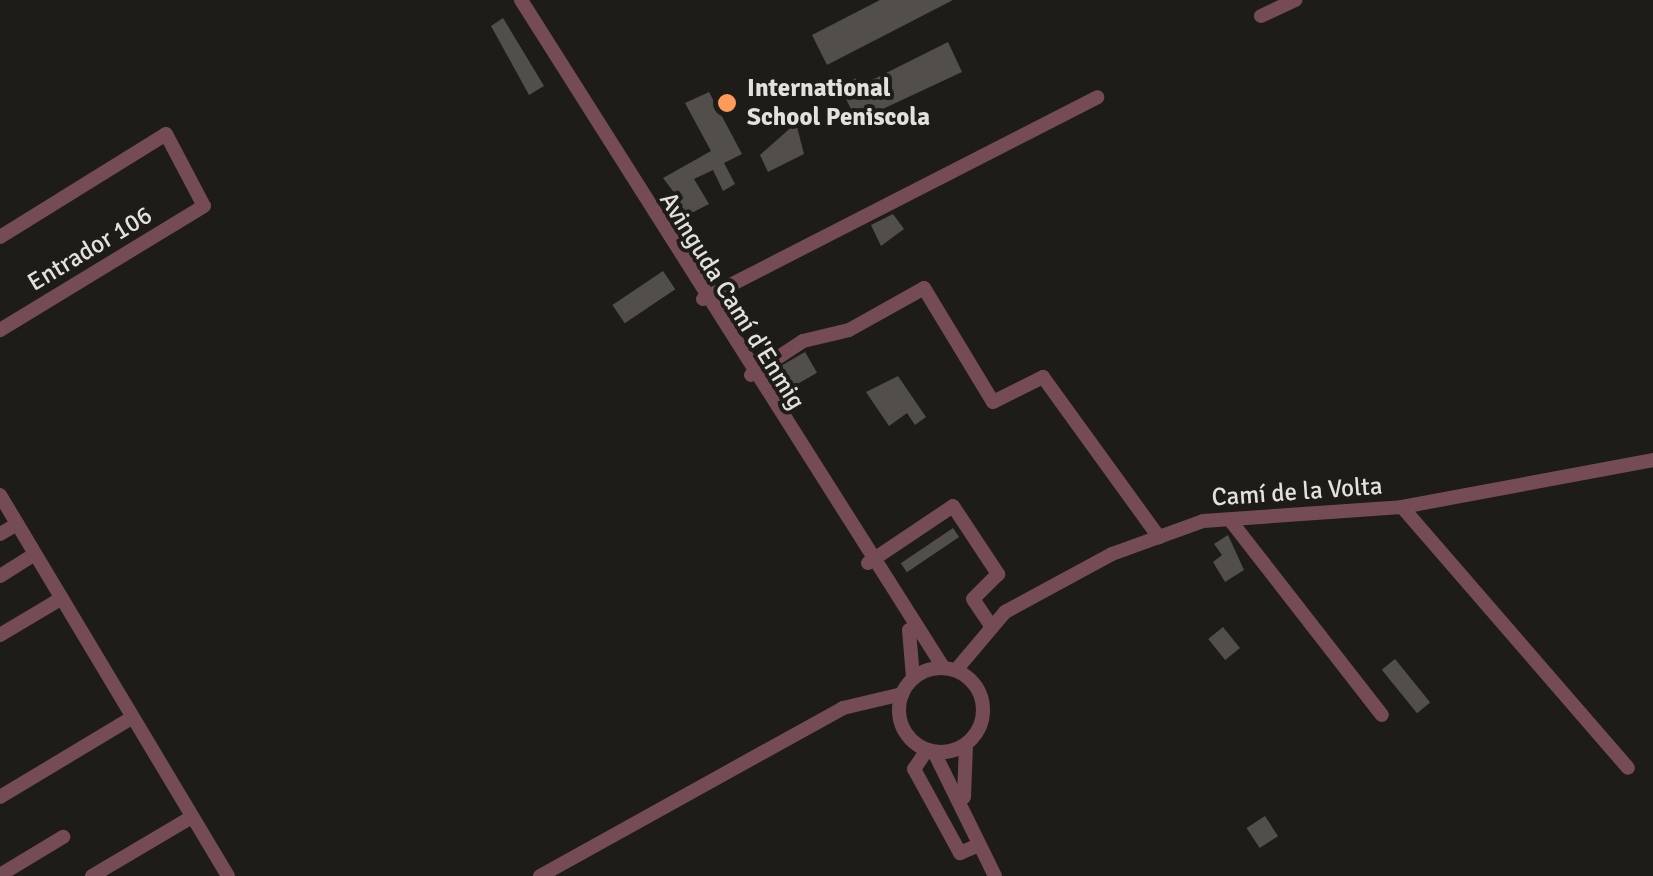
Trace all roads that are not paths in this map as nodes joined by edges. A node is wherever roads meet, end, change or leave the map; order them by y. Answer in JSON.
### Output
{"nodes":[{"id":1,"x":520,"y":0,"type":"edge"},
{"id":2,"x":1296,"y":0,"type":"edge"},
{"id":3,"x":1261,"y":16,"type":"dead end"},
{"id":4,"x":1098,"y":98,"type":"dead end"},
{"id":5,"x":0,"y":237,"type":"edge"},
{"id":6,"x":703,"y":299,"type":"junction"},
{"id":7,"x":0,"y":330,"type":"edge"},
{"id":8,"x":751,"y":375,"type":"junction"},
{"id":9,"x":1653,"y":460,"type":"edge"},
{"id":10,"x":0,"y":495,"type":"edge"},
{"id":11,"x":1402,"y":507,"type":"junction"},
{"id":12,"x":1230,"y":520,"type":"junction"},
{"id":13,"x":16,"y":524,"type":"junction"},
{"id":14,"x":0,"y":534,"type":"edge"},
{"id":15,"x":1159,"y":536,"type":"junction"},
{"id":16,"x":35,"y":554,"type":"junction"},
{"id":17,"x":868,"y":562,"type":"junction"},
{"id":18,"x":0,"y":576,"type":"edge"},
{"id":19,"x":62,"y":598,"type":"junction"},
{"id":20,"x":989,"y":622,"type":"junction"},
{"id":21,"x":907,"y":624,"type":"junction"},
{"id":22,"x":0,"y":635,"type":"edge"},
{"id":23,"x":974,"y":643,"type":"junction"},
{"id":24,"x":949,"y":668,"type":"junction"},
{"id":25,"x":913,"y":678,"type":"junction"},
{"id":26,"x":971,"y":679,"type":"junction"},
{"id":27,"x":902,"y":694,"type":"junction"},
{"id":28,"x":870,"y":701,"type":"junction"},
{"id":29,"x":1382,"y":715,"type":"dead end"},
{"id":30,"x":899,"y":718,"type":"junction"},
{"id":31,"x":128,"y":720,"type":"junction"},
{"id":32,"x":966,"y":744,"type":"junction"},
{"id":33,"x":931,"y":751,"type":"junction"},
{"id":34,"x":1628,"y":768,"type":"dead end"},
{"id":35,"x":0,"y":798,"type":"edge"},
{"id":36,"x":964,"y":798,"type":"junction"},
{"id":37,"x":190,"y":818,"type":"junction"},
{"id":38,"x":63,"y":837,"type":"dead end"},
{"id":39,"x":979,"y":845,"type":"junction"},
{"id":40,"x":0,"y":875,"type":"edge"},
{"id":41,"x":92,"y":876,"type":"edge"},
{"id":42,"x":228,"y":876,"type":"edge"},
{"id":43,"x":540,"y":876,"type":"edge"},
{"id":44,"x":995,"y":876,"type":"edge"}],
"edges":[{"from":1,"to":6,"type":"street","name":"Avinguda Camí d'Enmig"},
{"from":2,"to":3,"type":"street"},
{"from":4,"to":6,"type":"street"},
{"from":5,"to":7,"type":"street","name":"Entrador 106"},
{"from":6,"to":8,"type":"street","name":"Avinguda Camí d'Enmig"},
{"from":8,"to":15,"type":"street"},
{"from":8,"to":17,"type":"street","name":"Avinguda Camí d'Enmig"},
{"from":9,"to":11,"type":"street","name":"Camí de la Volta"},
{"from":10,"to":13,"type":"street"},
{"from":11,"to":12,"type":"street","name":"Camí de la Volta"},
{"from":11,"to":34,"type":"street"},
{"from":12,"to":15,"type":"street","name":"Camí de la Volta"},
{"from":12,"to":29,"type":"street"},
{"from":13,"to":14,"type":"street"},
{"from":13,"to":16,"type":"street"},
{"from":15,"to":20,"type":"street","name":"Camí de la Volta"},
{"from":16,"to":18,"type":"street"},
{"from":16,"to":19,"type":"street"},
{"from":17,"to":20,"type":"street"},
{"from":17,"to":21,"type":"street","name":"Avinguda Camí d'Enmig"},
{"from":19,"to":22,"type":"street"},
{"from":19,"to":31,"type":"street"},
{"from":20,"to":23,"type":"street","name":"Camí de la Volta"},
{"from":21,"to":24,"type":"street","name":"Avinguda Camí d'Enmig"},
{"from":21,"to":25,"type":"street","name":"Avinguda Camí d'Enmig"},
{"from":23,"to":24,"type":"street","name":"Camí de la Volta"},
{"from":23,"to":26,"type":"street"},
{"from":24,"to":25,"type":"street"},
{"from":24,"to":26,"type":"street"},
{"from":25,"to":27,"type":"street"},
{"from":26,"to":32,"type":"street"},
{"from":27,"to":28,"type":"street"},
{"from":27,"to":30,"type":"street"},
{"from":28,"to":30,"type":"street"},
{"from":28,"to":43,"type":"street"},
{"from":30,"to":33,"type":"street"},
{"from":31,"to":35,"type":"street"},
{"from":31,"to":37,"type":"street"},
{"from":32,"to":33,"type":"street"},
{"from":32,"to":36,"type":"street"},
{"from":33,"to":36,"type":"street"},
{"from":33,"to":39,"type":"street"},
{"from":36,"to":39,"type":"street"},
{"from":37,"to":41,"type":"street"},
{"from":37,"to":42,"type":"street"},
{"from":38,"to":40,"type":"street"},
{"from":39,"to":44,"type":"street"}]}
